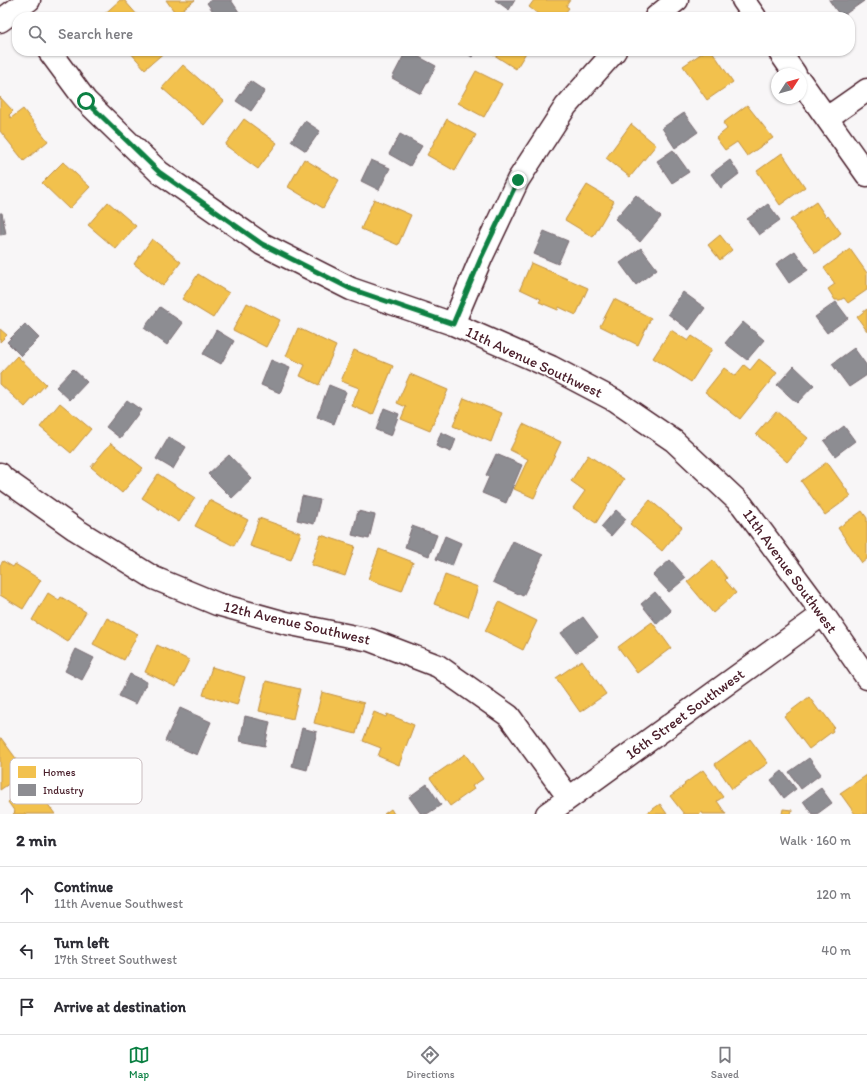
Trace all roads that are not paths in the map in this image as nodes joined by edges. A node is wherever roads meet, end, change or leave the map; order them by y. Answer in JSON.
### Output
{"nodes":[{"id":1,"x":676,"y":0,"type":"edge"},
{"id":2,"x":743,"y":0,"type":"edge"},
{"id":3,"x":662,"y":12,"type":"edge"},
{"id":4,"x":751,"y":12,"type":"edge"},
{"id":5,"x":12,"y":15,"type":"edge"},
{"id":6,"x":0,"y":21,"type":"edge"},
{"id":7,"x":53,"y":56,"type":"edge"},
{"id":8,"x":611,"y":56,"type":"edge"},
{"id":9,"x":783,"y":56,"type":"edge"},
{"id":10,"x":792,"y":68,"type":"edge"},
{"id":11,"x":807,"y":90,"type":"edge"},
{"id":12,"x":867,"y":90,"type":"edge"},
{"id":13,"x":827,"y":118,"type":"junction"},
{"id":14,"x":867,"y":175,"type":"edge"},
{"id":15,"x":453,"y":324,"type":"junction"},
{"id":16,"x":0,"y":474,"type":"edge"},
{"id":17,"x":822,"y":614,"type":"junction"},
{"id":18,"x":867,"y":678,"type":"edge"},
{"id":19,"x":569,"y":798,"type":"junction"},
{"id":20,"x":547,"y":814,"type":"edge"}],
"edges":[{"from":1,"to":3,"type":"street"},
{"from":2,"to":4,"type":"street"},
{"from":5,"to":6,"type":"street"},
{"from":7,"to":15,"type":"street","name":"11th Avenue Southwest"},
{"from":8,"to":15,"type":"street"},
{"from":9,"to":10,"type":"street"},
{"from":11,"to":13,"type":"street"},
{"from":12,"to":13,"type":"street"},
{"from":13,"to":14,"type":"street"},
{"from":15,"to":17,"type":"street","name":"11th Avenue Southwest"},
{"from":16,"to":19,"type":"street","name":"12th Avenue Southwest"},
{"from":17,"to":18,"type":"street","name":"11th Avenue Southwest"},
{"from":17,"to":19,"type":"street","name":"16th Street Southwest"},
{"from":19,"to":20,"type":"street","name":"16th Street Southwest"}]}
